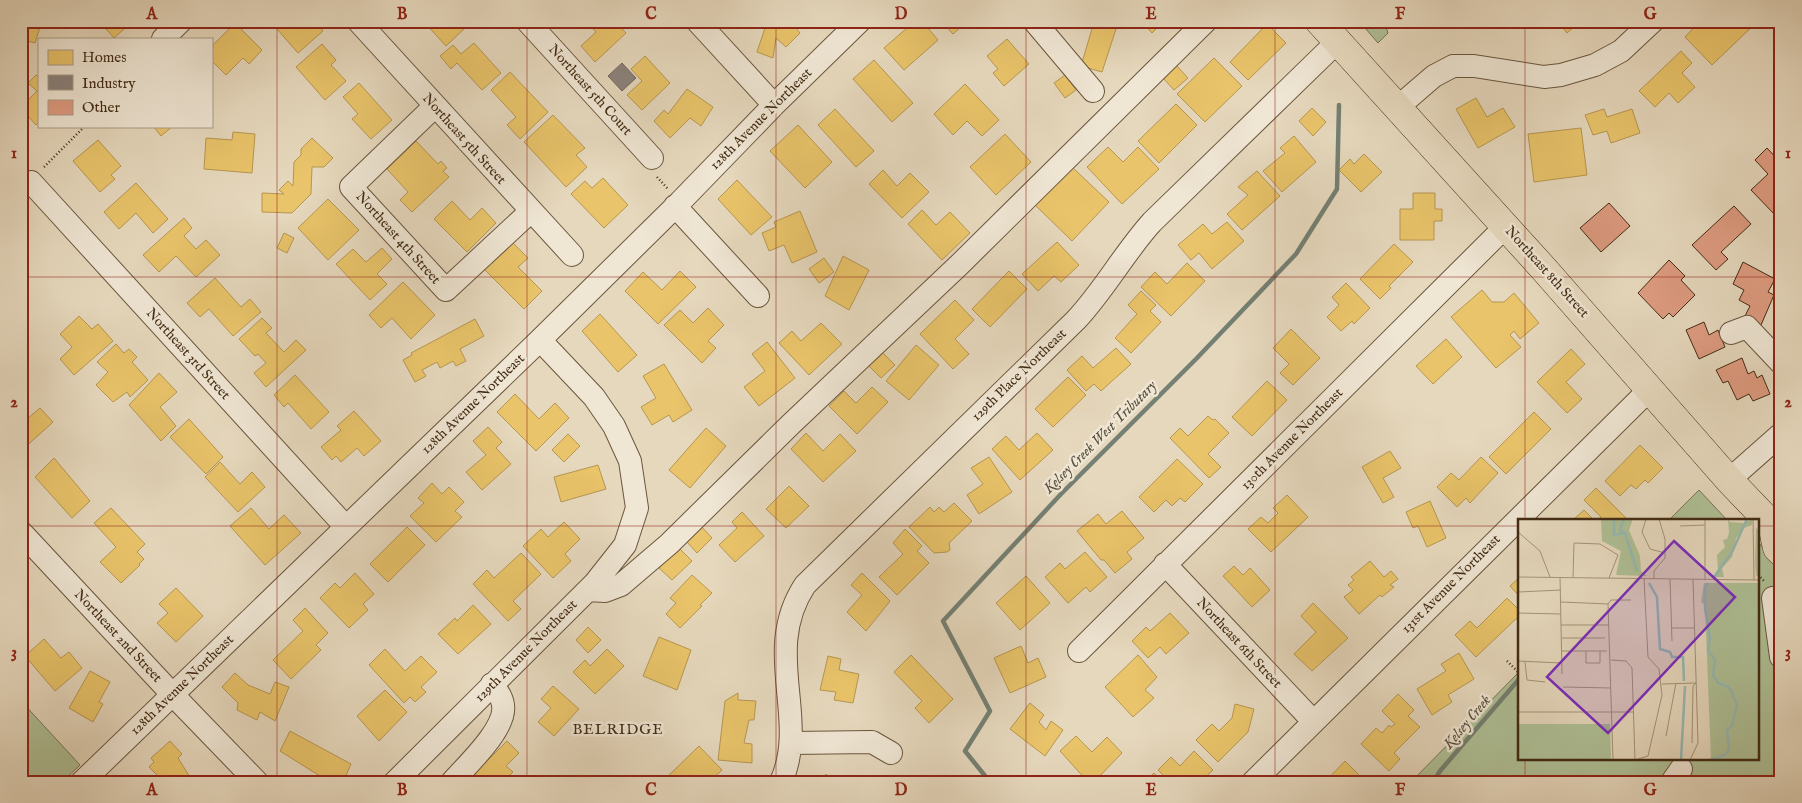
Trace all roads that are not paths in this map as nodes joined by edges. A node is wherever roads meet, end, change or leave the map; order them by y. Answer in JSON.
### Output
{"nodes":[{"id":1,"x":181,"y":21,"type":"edge"},
{"id":2,"x":358,"y":21,"type":"edge"},
{"id":3,"x":528,"y":21,"type":"edge"},
{"id":4,"x":697,"y":21,"type":"edge"},
{"id":5,"x":860,"y":21,"type":"edge"},
{"id":6,"x":1034,"y":21,"type":"edge"},
{"id":7,"x":1206,"y":21,"type":"edge"},
{"id":8,"x":1320,"y":21,"type":"edge"},
{"id":9,"x":1653,"y":21,"type":"edge"},
{"id":10,"x":164,"y":38,"type":"edge"},
{"id":11,"x":1338,"y":41,"type":"junction"},
{"id":12,"x":1093,"y":91,"type":"dead end"},
{"id":13,"x":774,"y":104,"type":"junction"},
{"id":14,"x":435,"y":106,"type":"junction"},
{"id":15,"x":1398,"y":107,"type":"junction"},
{"id":16,"x":652,"y":158,"type":"dead end"},
{"id":17,"x":30,"y":182,"type":"road end"},
{"id":18,"x":675,"y":206,"type":"junction"},
{"id":19,"x":530,"y":212,"type":"junction"},
{"id":20,"x":1506,"y":226,"type":"junction"},
{"id":21,"x":572,"y":256,"type":"dead end"},
{"id":22,"x":758,"y":296,"type":"dead end"},
{"id":23,"x":1731,"y":333,"type":"dead end"},
{"id":24,"x":540,"y":340,"type":"junction"},
{"id":25,"x":1781,"y":363,"type":"edge"},
{"id":26,"x":1650,"y":389,"type":"junction"},
{"id":27,"x":1781,"y":434,"type":"edge"},
{"id":28,"x":1729,"y":480,"type":"junction"},
{"id":29,"x":1518,"y":519,"type":"edge"},
{"id":30,"x":1518,"y":519,"type":"edge"},
{"id":31,"x":345,"y":526,"type":"junction"},
{"id":32,"x":1776,"y":526,"type":"edge"},
{"id":33,"x":21,"y":532,"type":"edge"},
{"id":34,"x":1781,"y":552,"type":"edge"},
{"id":35,"x":1165,"y":564,"type":"junction"},
{"id":36,"x":588,"y":590,"type":"junction"},
{"id":37,"x":1773,"y":598,"type":"dead end"},
{"id":38,"x":1079,"y":651,"type":"dead end"},
{"id":39,"x":1781,"y":657,"type":"edge"},
{"id":40,"x":492,"y":684,"type":"junction"},
{"id":41,"x":172,"y":694,"type":"junction"},
{"id":42,"x":1313,"y":721,"type":"junction"},
{"id":43,"x":792,"y":743,"type":"junction"},
{"id":44,"x":891,"y":753,"type":"dead end"},
{"id":45,"x":82,"y":782,"type":"edge"},
{"id":46,"x":257,"y":782,"type":"edge"},
{"id":47,"x":395,"y":782,"type":"edge"},
{"id":48,"x":452,"y":782,"type":"edge"},
{"id":49,"x":782,"y":782,"type":"edge"},
{"id":50,"x":1253,"y":782,"type":"edge"}],
"edges":[{"from":1,"to":10,"type":"street"},
{"from":2,"to":14,"type":"street","name":"Northeast 5th Street"},
{"from":3,"to":16,"type":"street","name":"Northeast 5th Court"},
{"from":4,"to":13,"type":"street"},
{"from":5,"to":13,"type":"street","name":"128th Avenue Northeast"},
{"from":6,"to":12,"type":"street"},
{"from":7,"to":36,"type":"street"},
{"from":8,"to":11,"type":"main road","name":"Northeast 8th Street"},
{"from":9,"to":15,"type":"street"},
{"from":11,"to":15,"type":"main road","name":"Northeast 8th Street"},
{"from":11,"to":43,"type":"street","name":"129th Place Northeast"},
{"from":13,"to":18,"type":"street","name":"128th Avenue Northeast"},
{"from":14,"to":19,"type":"street","name":"Northeast 5th Street"},
{"from":14,"to":19,"type":"street","name":"Northeast 4th Street"},
{"from":15,"to":20,"type":"main road","name":"Northeast 8th Street"},
{"from":17,"to":31,"type":"street","name":"Northeast 3rd Street"},
{"from":18,"to":22,"type":"street"},
{"from":18,"to":24,"type":"street","name":"128th Avenue Northeast"},
{"from":19,"to":21,"type":"street","name":"Northeast 5th Street"},
{"from":20,"to":26,"type":"main road","name":"Northeast 8th Street"},
{"from":20,"to":35,"type":"street","name":"130th Avenue Northeast"},
{"from":23,"to":25,"type":"street"},
{"from":24,"to":31,"type":"street","name":"128th Avenue Northeast"},
{"from":24,"to":36,"type":"street","name":"129th Avenue Northeast"},
{"from":26,"to":28,"type":"main road","name":"Northeast 8th Street"},
{"from":26,"to":30,"type":"street","name":"131st Avenue Northeast"},
{"from":27,"to":28,"type":"street"},
{"from":28,"to":32,"type":"main road","name":"Northeast 8th Street"},
{"from":29,"to":42,"type":"street","name":"131st Avenue Northeast"},
{"from":31,"to":41,"type":"street","name":"128th Avenue Northeast"},
{"from":32,"to":34,"type":"main road","name":"Northeast 8th Street"},
{"from":33,"to":41,"type":"street","name":"Northeast 2nd Street"},
{"from":35,"to":38,"type":"street","name":"130th Avenue Northeast"},
{"from":35,"to":42,"type":"street","name":"Northeast 6th Street"},
{"from":36,"to":40,"type":"street","name":"129th Avenue Northeast"},
{"from":37,"to":39,"type":"street"},
{"from":40,"to":47,"type":"street","name":"129th Avenue Northeast"},
{"from":40,"to":48,"type":"street"},
{"from":41,"to":45,"type":"street","name":"128th Avenue Northeast"},
{"from":41,"to":46,"type":"street","name":"Northeast 2nd Street"},
{"from":42,"to":50,"type":"street","name":"131st Avenue Northeast"},
{"from":43,"to":44,"type":"street"},
{"from":43,"to":49,"type":"street"}]}
